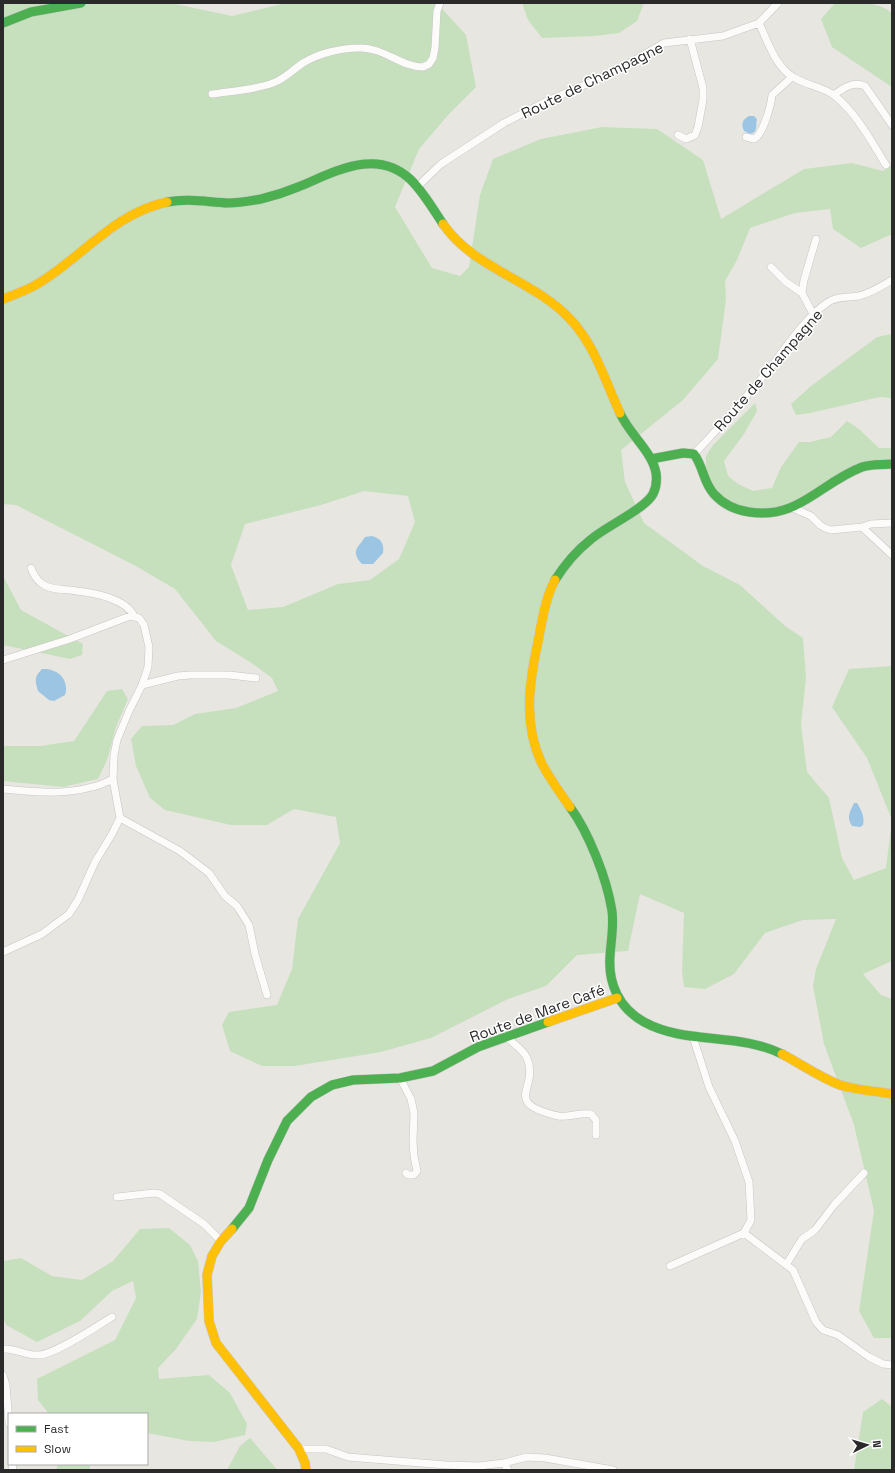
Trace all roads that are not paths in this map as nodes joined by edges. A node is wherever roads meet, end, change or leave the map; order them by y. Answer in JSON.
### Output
{"nodes":[{"id":1,"x":81,"y":3,"type":"edge"},
{"id":2,"x":440,"y":3,"type":"edge"},
{"id":3,"x":778,"y":3,"type":"edge"},
{"id":4,"x":3,"y":23,"type":"edge"},
{"id":5,"x":758,"y":23,"type":"junction"},
{"id":6,"x":690,"y":39,"type":"junction"},
{"id":7,"x":792,"y":77,"type":"junction"},
{"id":8,"x":212,"y":94,"type":"dead end"},
{"id":9,"x":834,"y":95,"type":"junction"},
{"id":10,"x":892,"y":125,"type":"edge"},
{"id":11,"x":678,"y":135,"type":"dead end"},
{"id":12,"x":746,"y":138,"type":"dead end"},
{"id":13,"x":886,"y":165,"type":"dead end"},
{"id":14,"x":418,"y":186,"type":"junction"},
{"id":15,"x":816,"y":239,"type":"dead end"},
{"id":16,"x":771,"y":267,"type":"dead end"},
{"id":17,"x":892,"y":280,"type":"edge"},
{"id":18,"x":802,"y":293,"type":"junction"},
{"id":19,"x":3,"y":299,"type":"edge"},
{"id":20,"x":813,"y":314,"type":"junction"},
{"id":21,"x":694,"y":454,"type":"junction"},
{"id":22,"x":652,"y":459,"type":"junction"},
{"id":23,"x":892,"y":464,"type":"edge"},
{"id":24,"x":793,"y":508,"type":"junction"},
{"id":25,"x":892,"y":523,"type":"edge"},
{"id":26,"x":862,"y":527,"type":"junction"},
{"id":27,"x":892,"y":555,"type":"edge"},
{"id":28,"x":31,"y":568,"type":"dead end"},
{"id":29,"x":134,"y":616,"type":"junction"},
{"id":30,"x":3,"y":660,"type":"edge"},
{"id":31,"x":256,"y":678,"type":"dead end"},
{"id":32,"x":142,"y":686,"type":"junction"},
{"id":33,"x":112,"y":779,"type":"junction"},
{"id":34,"x":3,"y":789,"type":"edge"},
{"id":35,"x":120,"y":818,"type":"junction"},
{"id":36,"x":3,"y":952,"type":"edge"},
{"id":37,"x":267,"y":995,"type":"dead end"},
{"id":38,"x":617,"y":998,"type":"junction"},
{"id":39,"x":506,"y":1036,"type":"junction"},
{"id":40,"x":694,"y":1037,"type":"junction"},
{"id":41,"x":400,"y":1078,"type":"junction"},
{"id":42,"x":892,"y":1094,"type":"edge"},
{"id":43,"x":596,"y":1135,"type":"dead end"},
{"id":44,"x":406,"y":1173,"type":"dead end"},
{"id":45,"x":864,"y":1173,"type":"dead end"},
{"id":46,"x":116,"y":1197,"type":"dead end"},
{"id":47,"x":744,"y":1234,"type":"junction"},
{"id":48,"x":221,"y":1241,"type":"junction"},
{"id":49,"x":786,"y":1265,"type":"junction"},
{"id":50,"x":670,"y":1266,"type":"dead end"},
{"id":51,"x":112,"y":1317,"type":"dead end"},
{"id":52,"x":3,"y":1349,"type":"edge"},
{"id":53,"x":892,"y":1365,"type":"edge"},
{"id":54,"x":3,"y":1375,"type":"edge"},
{"id":55,"x":8,"y":1413,"type":"edge"},
{"id":56,"x":299,"y":1449,"type":"junction"},
{"id":57,"x":504,"y":1463,"type":"junction"},
{"id":58,"x":306,"y":1470,"type":"edge"},
{"id":59,"x":508,"y":1470,"type":"edge"},
{"id":60,"x":613,"y":1470,"type":"edge"}],
"edges":[{"from":1,"to":4,"type":"main road"},
{"from":2,"to":8,"type":"street"},
{"from":3,"to":5,"type":"street","name":"Route de Champagne"},
{"from":5,"to":6,"type":"street","name":"Route de Champagne"},
{"from":5,"to":7,"type":"street"},
{"from":6,"to":11,"type":"street"},
{"from":6,"to":14,"type":"street","name":"Route de Champagne"},
{"from":7,"to":9,"type":"street"},
{"from":7,"to":12,"type":"street"},
{"from":9,"to":10,"type":"street"},
{"from":9,"to":13,"type":"street"},
{"from":14,"to":19,"type":"main road"},
{"from":14,"to":22,"type":"main road"},
{"from":15,"to":18,"type":"street"},
{"from":16,"to":18,"type":"street"},
{"from":17,"to":20,"type":"street","name":"Route de Champagne"},
{"from":18,"to":20,"type":"street"},
{"from":20,"to":21,"type":"street","name":"Route de Champagne"},
{"from":21,"to":22,"type":"main road"},
{"from":21,"to":24,"type":"main road"},
{"from":22,"to":38,"type":"main road"},
{"from":23,"to":24,"type":"main road"},
{"from":24,"to":26,"type":"street"},
{"from":25,"to":26,"type":"street"},
{"from":26,"to":27,"type":"street"},
{"from":28,"to":29,"type":"street"},
{"from":29,"to":30,"type":"street"},
{"from":29,"to":32,"type":"street"},
{"from":31,"to":32,"type":"street"},
{"from":32,"to":33,"type":"street"},
{"from":33,"to":34,"type":"street"},
{"from":33,"to":35,"type":"street"},
{"from":35,"to":36,"type":"street"},
{"from":35,"to":37,"type":"street"},
{"from":38,"to":39,"type":"main road","name":"Route de Mare Café"},
{"from":38,"to":40,"type":"main road"},
{"from":39,"to":41,"type":"main road","name":"Route de Mare Café"},
{"from":39,"to":43,"type":"street"},
{"from":40,"to":42,"type":"main road"},
{"from":40,"to":47,"type":"street"},
{"from":41,"to":44,"type":"street"},
{"from":41,"to":48,"type":"main road","name":"Route de Mare Café"},
{"from":45,"to":49,"type":"street"},
{"from":46,"to":48,"type":"street"},
{"from":47,"to":49,"type":"street"},
{"from":47,"to":50,"type":"street"},
{"from":48,"to":56,"type":"main road","name":"Route de Mare Café"},
{"from":49,"to":53,"type":"street"},
{"from":51,"to":52,"type":"street"},
{"from":54,"to":55,"type":"street"},
{"from":56,"to":57,"type":"street"},
{"from":56,"to":58,"type":"main road","name":"Route de Mare Café"},
{"from":57,"to":59,"type":"street"},
{"from":57,"to":60,"type":"street"}]}
